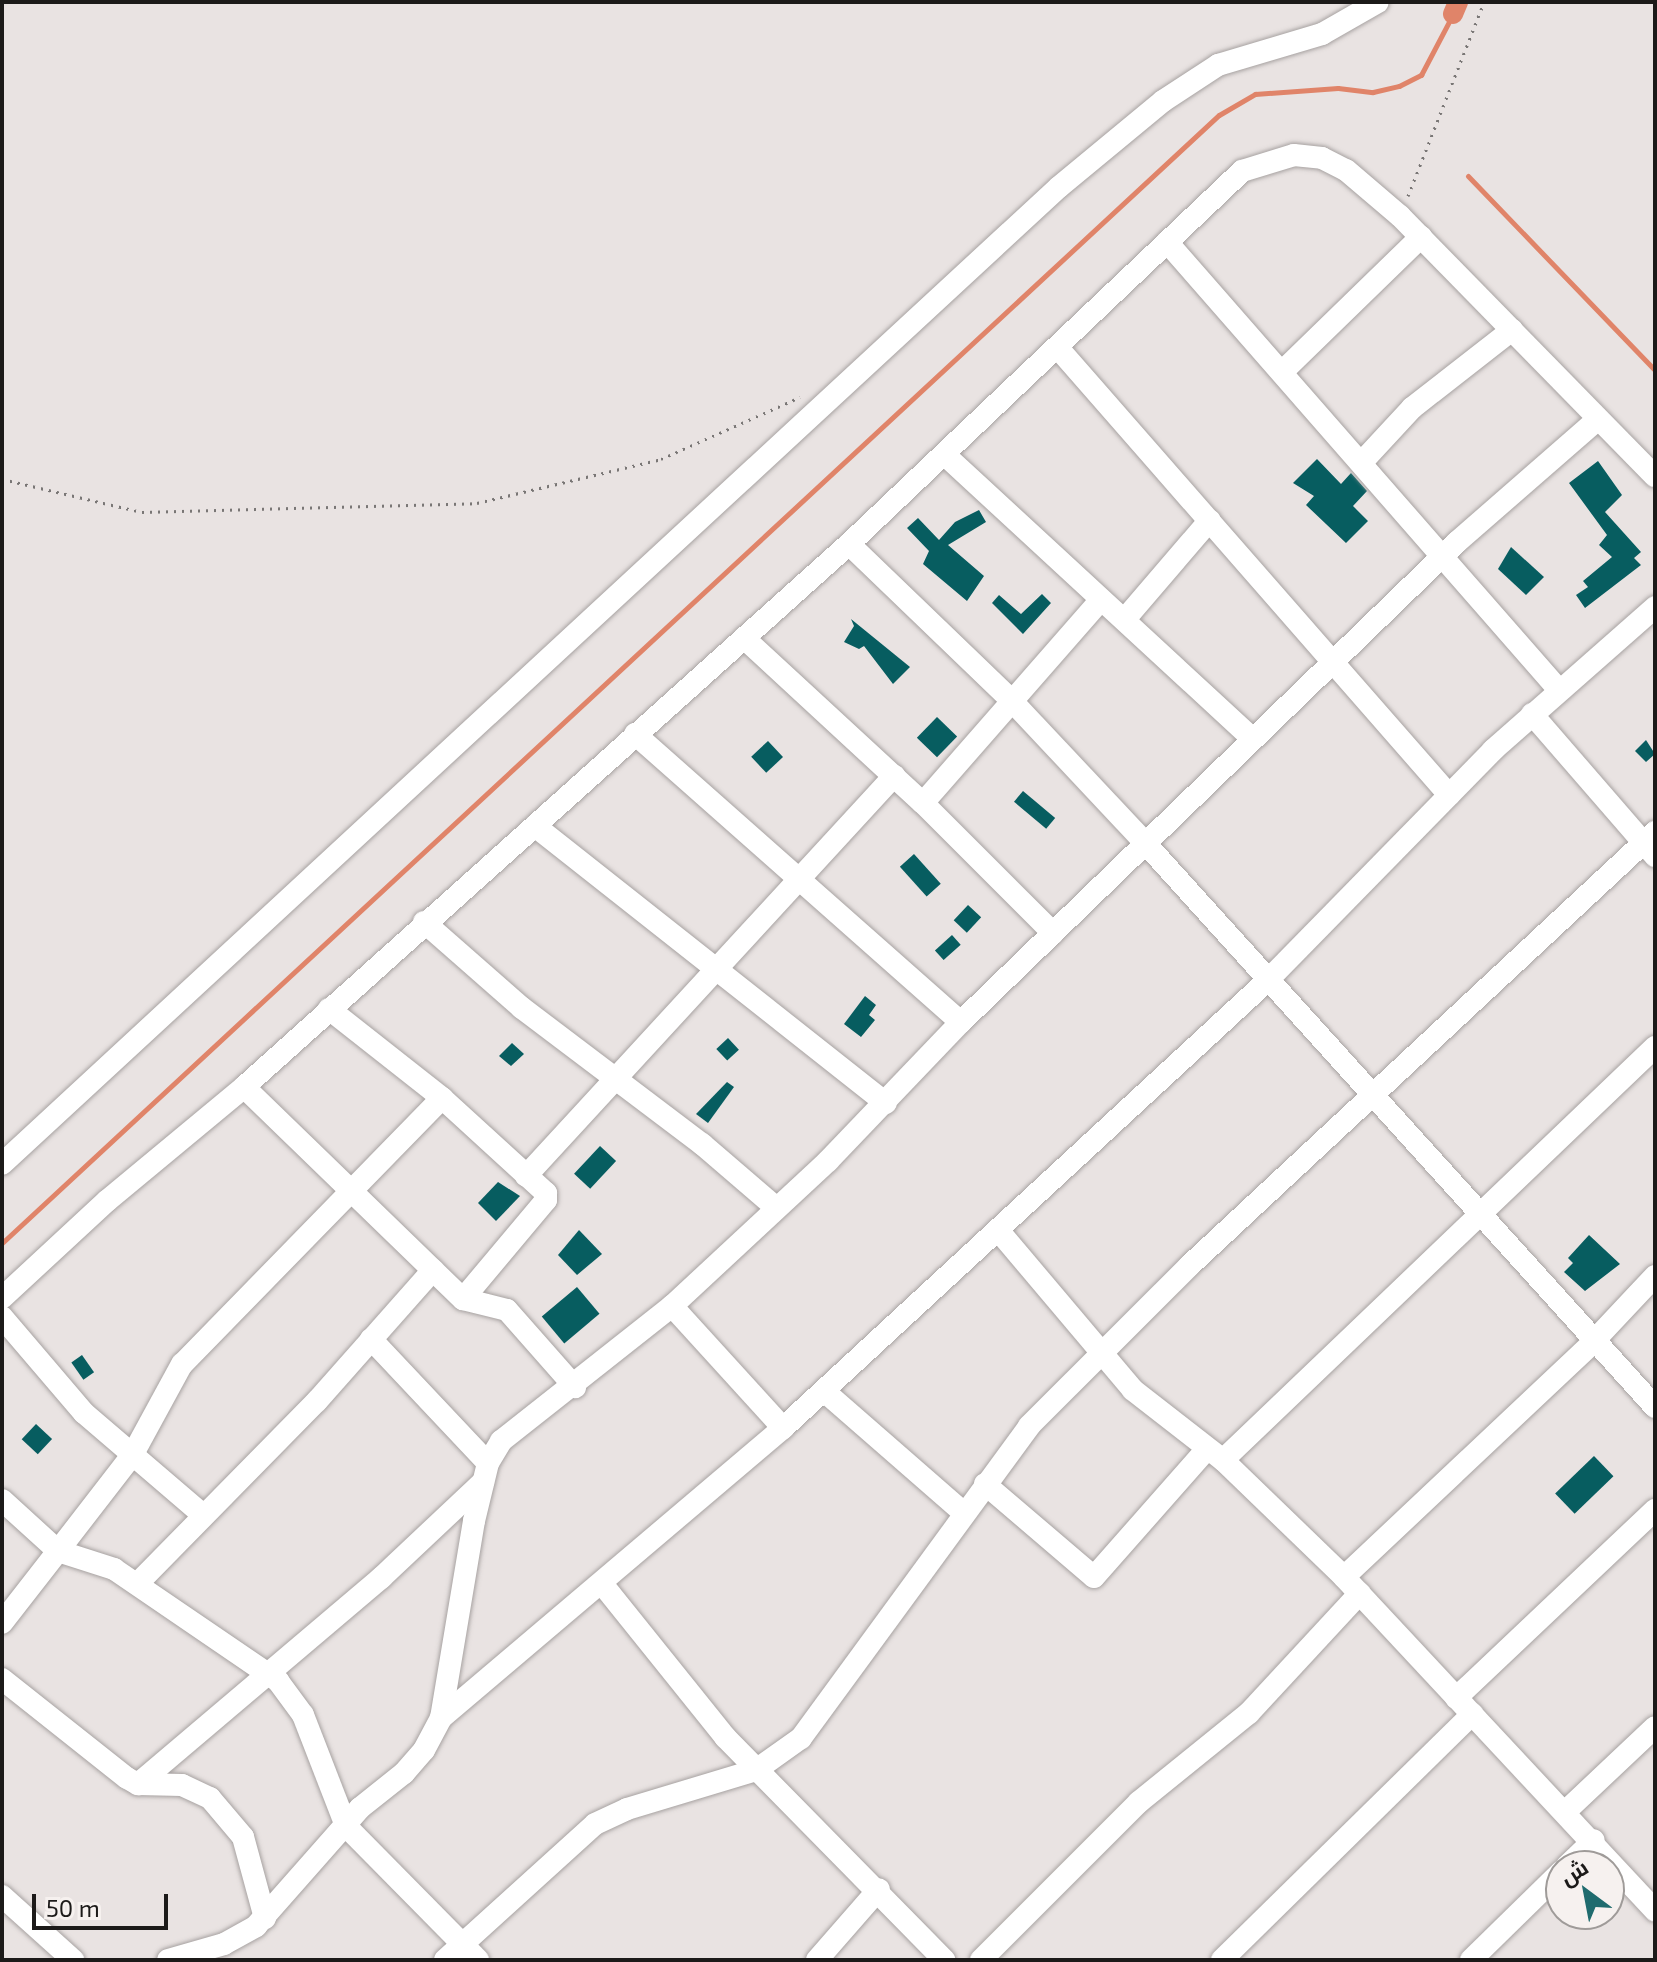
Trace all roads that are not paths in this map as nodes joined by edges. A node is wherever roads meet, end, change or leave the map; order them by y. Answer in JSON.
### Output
{"nodes":[{"id":1,"x":1378,"y":2,"type":"edge"},
{"id":2,"x":1421,"y":237,"type":"junction"},
{"id":3,"x":1167,"y":242,"type":"junction"},
{"id":4,"x":1512,"y":330,"type":"junction"},
{"id":5,"x":1058,"y":348,"type":"junction"},
{"id":6,"x":1282,"y":372,"type":"junction"},
{"id":7,"x":1598,"y":419,"type":"junction"},
{"id":8,"x":945,"y":455,"type":"junction"},
{"id":9,"x":1362,"y":462,"type":"junction"},
{"id":10,"x":1655,"y":476,"type":"edge"},
{"id":11,"x":1210,"y":520,"type":"junction"},
{"id":12,"x":849,"y":544,"type":"junction"},
{"id":13,"x":1445,"y":555,"type":"junction"},
{"id":14,"x":1101,"y":600,"type":"junction"},
{"id":15,"x":1655,"y":607,"type":"edge"},
{"id":16,"x":1125,"y":619,"type":"junction"},
{"id":17,"x":744,"y":638,"type":"junction"},
{"id":18,"x":1332,"y":664,"type":"junction"},
{"id":19,"x":1558,"y":689,"type":"junction"},
{"id":20,"x":1011,"y":700,"type":"junction"},
{"id":21,"x":1532,"y":714,"type":"junction"},
{"id":22,"x":635,"y":734,"type":"junction"},
{"id":23,"x":1253,"y":739,"type":"junction"},
{"id":24,"x":894,"y":776,"type":"junction"},
{"id":25,"x":1449,"y":795,"type":"junction"},
{"id":26,"x":923,"y":803,"type":"junction"},
{"id":27,"x":535,"y":826,"type":"junction"},
{"id":28,"x":1146,"y":844,"type":"junction"},
{"id":29,"x":1651,"y":844,"type":"edge"},
{"id":30,"x":801,"y":880,"type":"junction"},
{"id":31,"x":424,"y":922,"type":"junction"},
{"id":32,"x":1053,"y":933,"type":"junction"},
{"id":33,"x":720,"y":970,"type":"junction"},
{"id":34,"x":1268,"y":980,"type":"junction"},
{"id":35,"x":329,"y":1009,"type":"junction"},
{"id":36,"x":961,"y":1022,"type":"junction"},
{"id":37,"x":1655,"y":1047,"type":"edge"},
{"id":38,"x":616,"y":1077,"type":"junction"},
{"id":39,"x":244,"y":1087,"type":"junction"},
{"id":40,"x":1373,"y":1094,"type":"junction"},
{"id":41,"x":442,"y":1098,"type":"junction"},
{"id":42,"x":886,"y":1103,"type":"junction"},
{"id":43,"x":2,"y":1164,"type":"edge"},
{"id":44,"x":526,"y":1176,"type":"junction"},
{"id":45,"x":353,"y":1193,"type":"junction"},
{"id":46,"x":774,"y":1206,"type":"junction"},
{"id":47,"x":1480,"y":1213,"type":"junction"},
{"id":48,"x":998,"y":1230,"type":"junction"},
{"id":49,"x":433,"y":1270,"type":"junction"},
{"id":50,"x":1655,"y":1276,"type":"edge"},
{"id":51,"x":2,"y":1298,"type":"edge"},
{"id":52,"x":463,"y":1299,"type":"junction"},
{"id":53,"x":672,"y":1306,"type":"junction"},
{"id":54,"x":2,"y":1317,"type":"edge"},
{"id":55,"x":371,"y":1339,"type":"junction"},
{"id":56,"x":1592,"y":1343,"type":"junction"},
{"id":57,"x":1100,"y":1355,"type":"junction"},
{"id":58,"x":575,"y":1387,"type":"junction"},
{"id":59,"x":824,"y":1391,"type":"junction"},
{"id":60,"x":1655,"y":1407,"type":"edge"},
{"id":61,"x":783,"y":1428,"type":"junction"},
{"id":62,"x":133,"y":1454,"type":"junction"},
{"id":63,"x":1215,"y":1454,"type":"junction"},
{"id":64,"x":486,"y":1473,"type":"junction"},
{"id":65,"x":985,"y":1484,"type":"junction"},
{"id":66,"x":2,"y":1500,"type":"edge"},
{"id":67,"x":1655,"y":1510,"type":"edge"},
{"id":68,"x":964,"y":1513,"type":"junction"},
{"id":69,"x":203,"y":1515,"type":"junction"},
{"id":70,"x":58,"y":1551,"type":"junction"},
{"id":71,"x":138,"y":1583,"type":"junction"},
{"id":72,"x":603,"y":1585,"type":"junction"},
{"id":73,"x":1352,"y":1585,"type":"junction"},
{"id":74,"x":2,"y":1623,"type":"edge"},
{"id":75,"x":267,"y":1672,"type":"junction"},
{"id":76,"x":2,"y":1679,"type":"edge"},
{"id":77,"x":1464,"y":1706,"type":"junction"},
{"id":78,"x":441,"y":1718,"type":"junction"},
{"id":79,"x":1655,"y":1727,"type":"edge"},
{"id":80,"x":756,"y":1770,"type":"junction"},
{"id":81,"x":138,"y":1784,"type":"junction"},
{"id":82,"x":1566,"y":1811,"type":"junction"},
{"id":83,"x":346,"y":1826,"type":"junction"},
{"id":84,"x":1594,"y":1840,"type":"junction"},
{"id":85,"x":1584,"y":1850,"type":"edge"},
{"id":86,"x":1545,"y":1888,"type":"edge"},
{"id":87,"x":879,"y":1889,"type":"junction"},
{"id":88,"x":2,"y":1896,"type":"edge"},
{"id":89,"x":1655,"y":1911,"type":"edge"},
{"id":90,"x":265,"y":1918,"type":"junction"},
{"id":91,"x":462,"y":1955,"type":"edge"},
{"id":92,"x":73,"y":1960,"type":"edge"},
{"id":93,"x":168,"y":1960,"type":"edge"},
{"id":94,"x":817,"y":1960,"type":"edge"},
{"id":95,"x":944,"y":1960,"type":"edge"},
{"id":96,"x":981,"y":1960,"type":"edge"},
{"id":97,"x":1222,"y":1960,"type":"edge"},
{"id":98,"x":1471,"y":1960,"type":"edge"}],
"edges":[{"from":1,"to":43,"type":"street"},
{"from":2,"to":3,"type":"street"},
{"from":2,"to":4,"type":"street"},
{"from":2,"to":6,"type":"street"},
{"from":3,"to":5,"type":"street"},
{"from":3,"to":6,"type":"street"},
{"from":4,"to":7,"type":"street"},
{"from":4,"to":9,"type":"street"},
{"from":5,"to":8,"type":"street"},
{"from":5,"to":11,"type":"street"},
{"from":6,"to":9,"type":"street"},
{"from":7,"to":10,"type":"street"},
{"from":7,"to":13,"type":"street"},
{"from":8,"to":12,"type":"street"},
{"from":8,"to":14,"type":"street"},
{"from":9,"to":13,"type":"street"},
{"from":11,"to":16,"type":"street"},
{"from":11,"to":18,"type":"street"},
{"from":12,"to":17,"type":"street"},
{"from":12,"to":20,"type":"street"},
{"from":13,"to":18,"type":"street"},
{"from":13,"to":19,"type":"street"},
{"from":14,"to":16,"type":"street"},
{"from":14,"to":20,"type":"street"},
{"from":15,"to":19,"type":"street"},
{"from":16,"to":23,"type":"street"},
{"from":17,"to":22,"type":"street"},
{"from":17,"to":24,"type":"street"},
{"from":18,"to":23,"type":"street"},
{"from":18,"to":25,"type":"street"},
{"from":19,"to":21,"type":"street"},
{"from":20,"to":26,"type":"street"},
{"from":20,"to":28,"type":"street"},
{"from":21,"to":25,"type":"street"},
{"from":21,"to":29,"type":"street"},
{"from":22,"to":27,"type":"street"},
{"from":22,"to":30,"type":"street"},
{"from":23,"to":28,"type":"street"},
{"from":24,"to":26,"type":"street"},
{"from":24,"to":30,"type":"street"},
{"from":25,"to":34,"type":"street"},
{"from":26,"to":32,"type":"street"},
{"from":27,"to":31,"type":"street"},
{"from":27,"to":33,"type":"street"},
{"from":28,"to":32,"type":"street"},
{"from":28,"to":34,"type":"street"},
{"from":29,"to":40,"type":"street"},
{"from":30,"to":33,"type":"street"},
{"from":30,"to":36,"type":"street"},
{"from":31,"to":35,"type":"street"},
{"from":31,"to":38,"type":"street"},
{"from":32,"to":36,"type":"street"},
{"from":33,"to":38,"type":"street"},
{"from":33,"to":42,"type":"street"},
{"from":34,"to":40,"type":"street"},
{"from":34,"to":48,"type":"street"},
{"from":35,"to":39,"type":"street"},
{"from":35,"to":41,"type":"street"},
{"from":36,"to":42,"type":"street"},
{"from":37,"to":47,"type":"street"},
{"from":38,"to":44,"type":"street"},
{"from":38,"to":46,"type":"street"},
{"from":39,"to":45,"type":"street"},
{"from":39,"to":51,"type":"street"},
{"from":40,"to":47,"type":"street"},
{"from":40,"to":57,"type":"street"},
{"from":41,"to":44,"type":"street"},
{"from":41,"to":45,"type":"street"},
{"from":42,"to":46,"type":"street"},
{"from":44,"to":52,"type":"street"},
{"from":45,"to":49,"type":"street"},
{"from":45,"to":62,"type":"street"},
{"from":46,"to":53,"type":"street"},
{"from":47,"to":56,"type":"street"},
{"from":47,"to":63,"type":"street"},
{"from":48,"to":57,"type":"street"},
{"from":48,"to":59,"type":"street"},
{"from":49,"to":52,"type":"street"},
{"from":49,"to":55,"type":"street"},
{"from":50,"to":56,"type":"street"},
{"from":52,"to":58,"type":"street"},
{"from":53,"to":58,"type":"street"},
{"from":53,"to":61,"type":"street"},
{"from":54,"to":62,"type":"street"},
{"from":55,"to":64,"type":"street"},
{"from":55,"to":69,"type":"street"},
{"from":56,"to":60,"type":"street"},
{"from":56,"to":73,"type":"street"},
{"from":57,"to":63,"type":"street"},
{"from":57,"to":65,"type":"street"},
{"from":58,"to":64,"type":"street"},
{"from":59,"to":61,"type":"street"},
{"from":59,"to":68,"type":"street"},
{"from":61,"to":72,"type":"street"},
{"from":62,"to":69,"type":"street"},
{"from":62,"to":70,"type":"street"},
{"from":63,"to":65,"type":"street"},
{"from":63,"to":73,"type":"street"},
{"from":64,"to":75,"type":"street"},
{"from":64,"to":78,"type":"street"},
{"from":65,"to":68,"type":"street"},
{"from":66,"to":70,"type":"street"},
{"from":67,"to":77,"type":"street"},
{"from":68,"to":80,"type":"street"},
{"from":69,"to":71,"type":"street"},
{"from":70,"to":71,"type":"street"},
{"from":70,"to":74,"type":"street"},
{"from":71,"to":75,"type":"street"},
{"from":72,"to":78,"type":"street"},
{"from":72,"to":80,"type":"street"},
{"from":73,"to":77,"type":"street"},
{"from":73,"to":96,"type":"street"},
{"from":75,"to":81,"type":"street"},
{"from":75,"to":83,"type":"street"},
{"from":76,"to":81,"type":"street"},
{"from":77,"to":82,"type":"street"},
{"from":77,"to":97,"type":"street"},
{"from":78,"to":83,"type":"street"},
{"from":79,"to":82,"type":"street"},
{"from":80,"to":87,"type":"street"},
{"from":80,"to":91,"type":"street"},
{"from":81,"to":90,"type":"street"},
{"from":82,"to":84,"type":"street"},
{"from":83,"to":90,"type":"street"},
{"from":83,"to":91,"type":"street"},
{"from":84,"to":85,"type":"street"},
{"from":84,"to":89,"type":"street"},
{"from":86,"to":98,"type":"street"},
{"from":87,"to":94,"type":"street"},
{"from":87,"to":95,"type":"street"},
{"from":88,"to":92,"type":"street"},
{"from":90,"to":93,"type":"street"}]}
